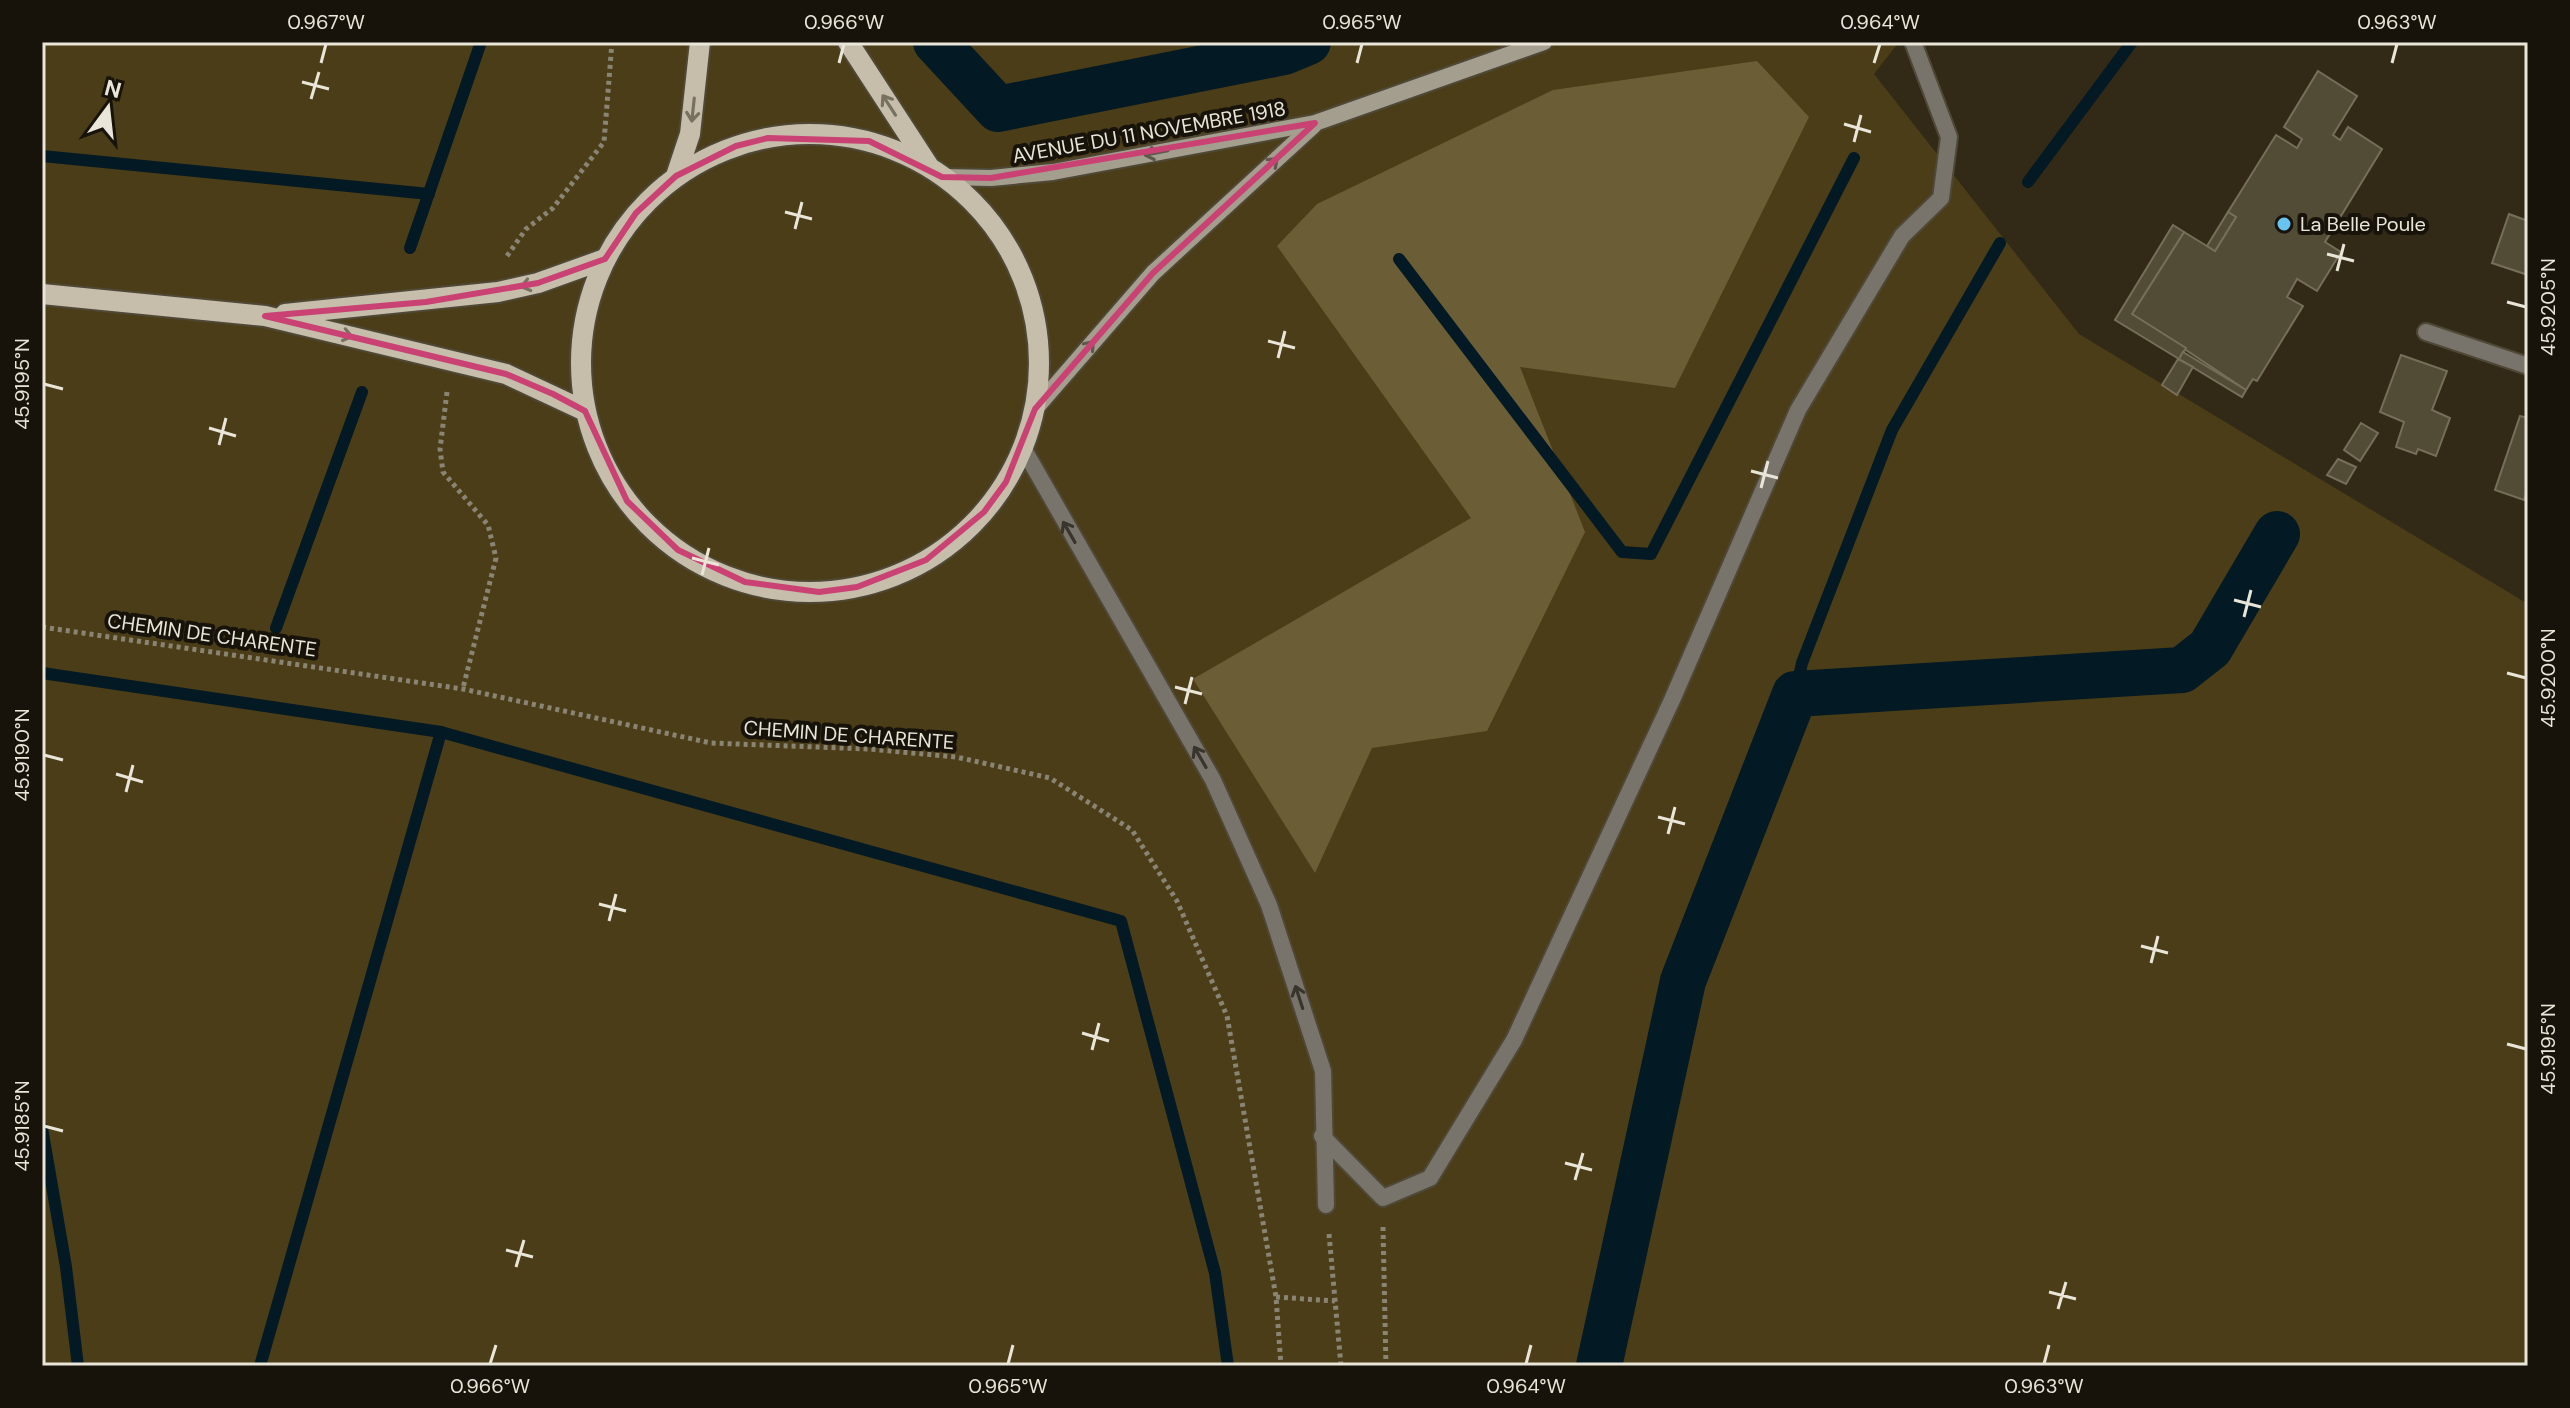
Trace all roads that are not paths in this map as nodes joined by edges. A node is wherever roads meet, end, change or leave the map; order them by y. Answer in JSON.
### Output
{"nodes":[{"id":1,"x":700,"y":42,"type":"edge"},
{"id":2,"x":848,"y":42,"type":"edge"},
{"id":3,"x":1544,"y":42,"type":"edge"},
{"id":4,"x":1913,"y":42,"type":"edge"},
{"id":5,"x":1315,"y":123,"type":"junction"},
{"id":6,"x":936,"y":173,"type":"junction"},
{"id":7,"x":676,"y":176,"type":"junction"},
{"id":8,"x":605,"y":259,"type":"junction"},
{"id":9,"x":42,"y":294,"type":"edge"},
{"id":10,"x":265,"y":316,"type":"junction"},
{"id":11,"x":2426,"y":332,"type":"dead end"},
{"id":12,"x":2528,"y":366,"type":"edge"},
{"id":13,"x":1035,"y":409,"type":"junction"},
{"id":14,"x":585,"y":411,"type":"junction"},
{"id":15,"x":1023,"y":448,"type":"junction"},
{"id":16,"x":1322,"y":1136,"type":"junction"},
{"id":17,"x":1326,"y":1205,"type":"road end"}],
"edges":[{"from":1,"to":7,"type":"main road","one_way":true},
{"from":6,"to":2,"type":"main road","one_way":true},
{"from":3,"to":5,"type":"main road","name":"AVENUE DU 11 NOVEMBRE 1918"},
{"from":4,"to":16,"type":"street"},
{"from":5,"to":6,"type":"main road","name":"AVENUE DU 11 NOVEMBRE 1918","one_way":true},
{"from":13,"to":5,"type":"main road","name":"AVENUE DU 11 NOVEMBRE 1918","one_way":true},
{"from":6,"to":7,"type":"main road"},
{"from":6,"to":13,"type":"main road"},
{"from":7,"to":8,"type":"main road"},
{"from":8,"to":10,"type":"main road","one_way":true},
{"from":8,"to":14,"type":"main road"},
{"from":9,"to":10,"type":"main road"},
{"from":10,"to":14,"type":"main road","one_way":true},
{"from":11,"to":12,"type":"street"},
{"from":13,"to":15,"type":"main road"},
{"from":14,"to":15,"type":"main road"},
{"from":16,"to":15,"type":"street","one_way":true},
{"from":16,"to":17,"type":"street"}]}
